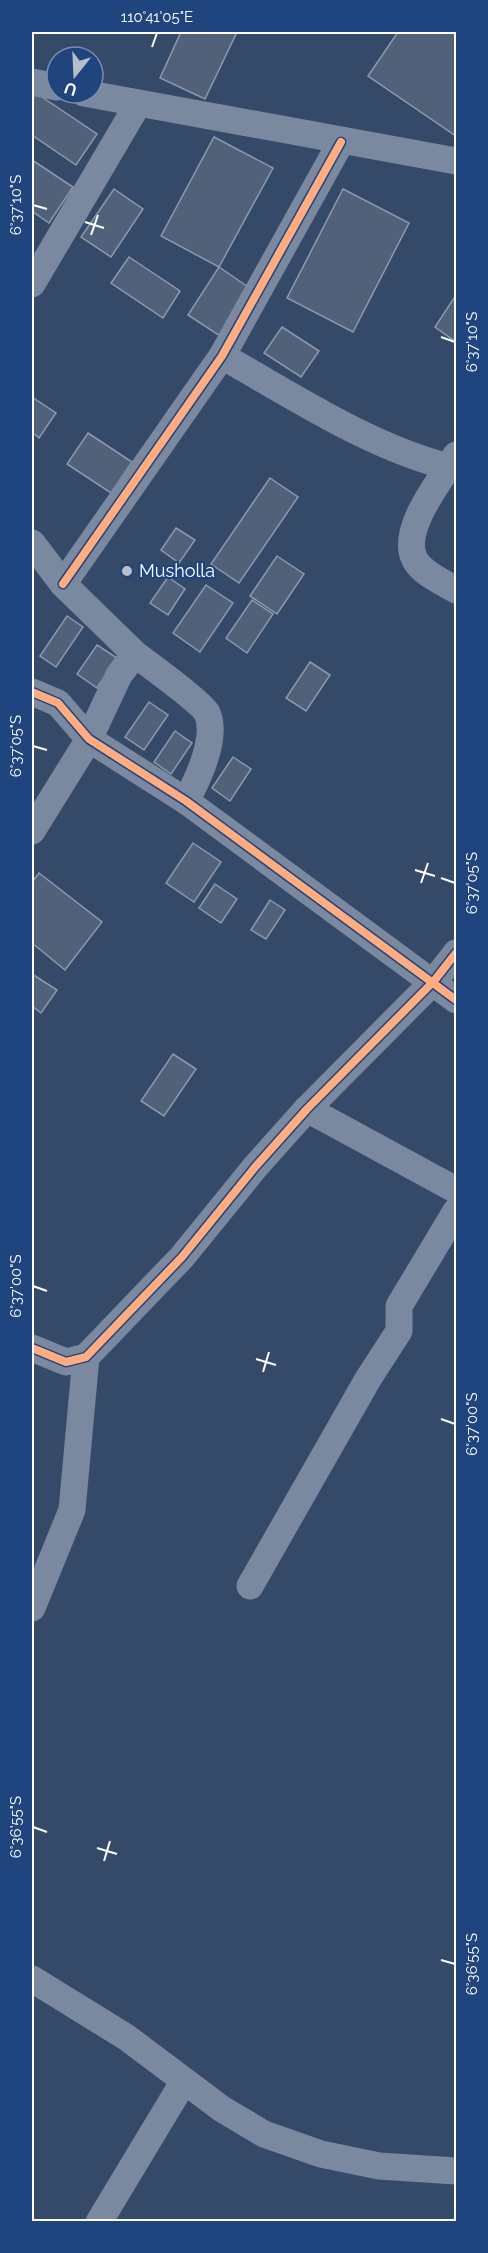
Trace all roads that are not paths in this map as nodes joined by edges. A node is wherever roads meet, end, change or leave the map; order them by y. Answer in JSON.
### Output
{"nodes":[{"id":1,"x":105,"y":97,"type":"edge"},
{"id":2,"x":138,"y":104,"type":"junction"},
{"id":3,"x":341,"y":142,"type":"junction"},
{"id":4,"x":456,"y":161,"type":"edge"},
{"id":5,"x":32,"y":284,"type":"edge"},
{"id":6,"x":222,"y":356,"type":"junction"},
{"id":7,"x":453,"y":461,"type":"edge"},
{"id":8,"x":32,"y":543,"type":"edge"},
{"id":9,"x":63,"y":584,"type":"junction"},
{"id":10,"x":456,"y":590,"type":"edge"},
{"id":11,"x":135,"y":654,"type":"junction"},
{"id":12,"x":32,"y":692,"type":"edge"},
{"id":13,"x":89,"y":739,"type":"junction"},
{"id":14,"x":186,"y":801,"type":"junction"},
{"id":15,"x":32,"y":831,"type":"edge"},
{"id":16,"x":456,"y":952,"type":"edge"},
{"id":17,"x":434,"y":981,"type":"junction"},
{"id":18,"x":456,"y":1000,"type":"edge"},
{"id":19,"x":307,"y":1109,"type":"junction"},
{"id":20,"x":456,"y":1190,"type":"edge"},
{"id":21,"x":456,"y":1211,"type":"edge"},
{"id":22,"x":32,"y":1348,"type":"edge"},
{"id":23,"x":86,"y":1357,"type":"junction"},
{"id":24,"x":250,"y":1586,"type":"dead end"},
{"id":25,"x":32,"y":1608,"type":"edge"},
{"id":26,"x":32,"y":1979,"type":"edge"},
{"id":27,"x":184,"y":2081,"type":"junction"},
{"id":28,"x":456,"y":2171,"type":"edge"},
{"id":29,"x":99,"y":2222,"type":"edge"}],
"edges":[{"from":1,"to":2,"type":"street"},
{"from":2,"to":3,"type":"street"},
{"from":2,"to":5,"type":"street"},
{"from":3,"to":4,"type":"street"},
{"from":3,"to":6,"type":"street"},
{"from":6,"to":7,"type":"street"},
{"from":6,"to":9,"type":"street"},
{"from":7,"to":10,"type":"street"},
{"from":8,"to":9,"type":"street"},
{"from":9,"to":11,"type":"street"},
{"from":11,"to":13,"type":"street"},
{"from":11,"to":14,"type":"street"},
{"from":12,"to":13,"type":"street"},
{"from":13,"to":14,"type":"street"},
{"from":13,"to":15,"type":"street"},
{"from":14,"to":17,"type":"street"},
{"from":16,"to":17,"type":"street"},
{"from":17,"to":18,"type":"street"},
{"from":17,"to":19,"type":"street"},
{"from":19,"to":20,"type":"street"},
{"from":19,"to":23,"type":"street"},
{"from":21,"to":24,"type":"street"},
{"from":22,"to":23,"type":"street"},
{"from":23,"to":25,"type":"street"},
{"from":26,"to":27,"type":"street"},
{"from":27,"to":28,"type":"street"},
{"from":27,"to":29,"type":"street"}]}
